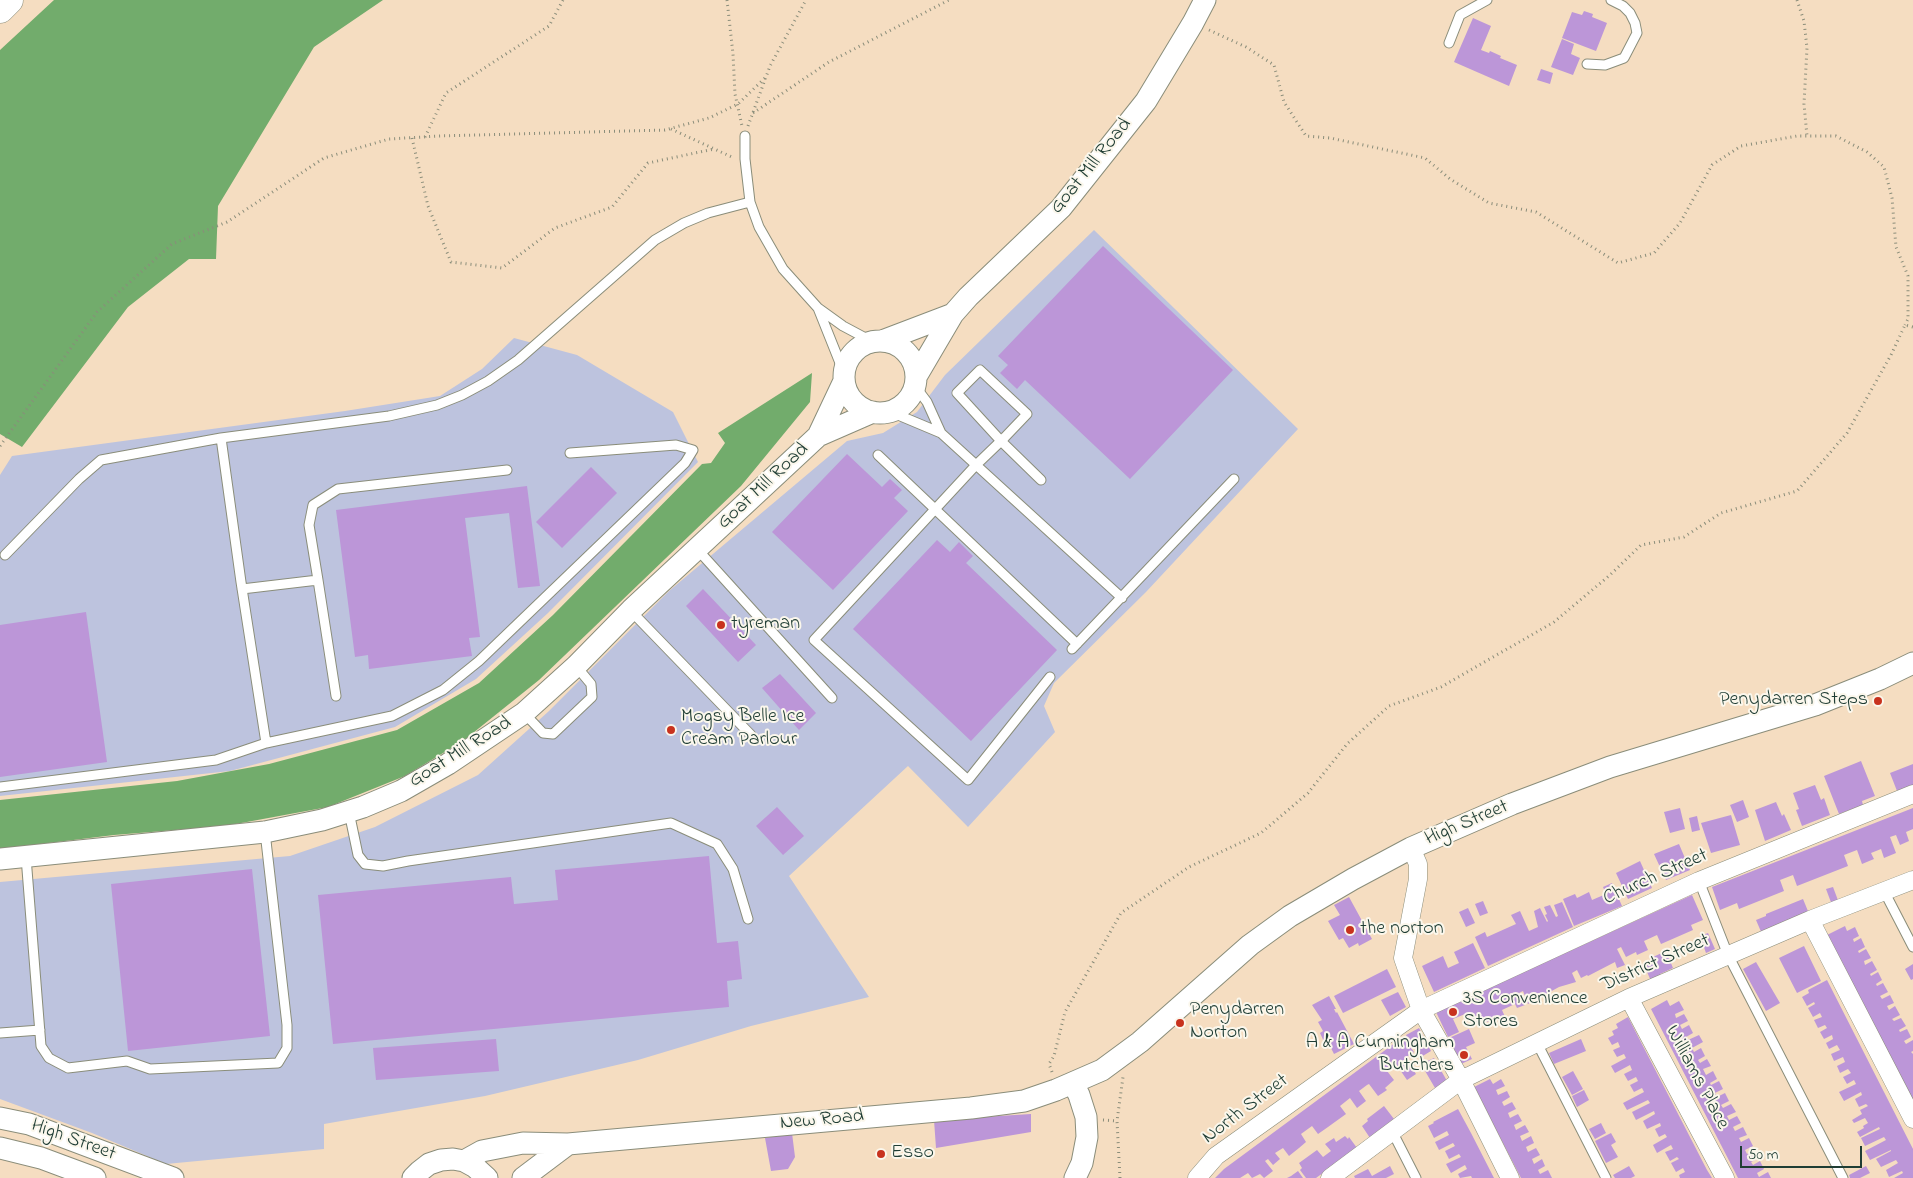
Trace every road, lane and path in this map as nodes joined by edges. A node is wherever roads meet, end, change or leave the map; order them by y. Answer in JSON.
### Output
{"nodes":[{"id":1,"x":9,"y":0,"type":"edge"},
{"id":2,"x":563,"y":0,"type":"edge"},
{"id":3,"x":727,"y":0,"type":"edge"},
{"id":4,"x":806,"y":0,"type":"edge"},
{"id":5,"x":949,"y":0,"type":"edge"},
{"id":6,"x":1205,"y":0,"type":"edge"},
{"id":7,"x":1487,"y":0,"type":"edge"},
{"id":8,"x":1611,"y":0,"type":"edge"},
{"id":9,"x":1797,"y":0,"type":"edge"},
{"id":10,"x":0,"y":8,"type":"edge"},
{"id":11,"x":1193,"y":23,"type":"junction"},
{"id":12,"x":1449,"y":43,"type":"dead end"},
{"id":13,"x":1587,"y":64,"type":"dead end"},
{"id":14,"x":766,"y":77,"type":"junction"},
{"id":15,"x":738,"y":104,"type":"junction"},
{"id":16,"x":753,"y":113,"type":"junction"},
{"id":17,"x":670,"y":128,"type":"junction"},
{"id":18,"x":745,"y":136,"type":"junction"},
{"id":19,"x":1807,"y":136,"type":"junction"},
{"id":20,"x":425,"y":137,"type":"junction"},
{"id":21,"x":412,"y":138,"type":"junction"},
{"id":22,"x":714,"y":149,"type":"junction"},
{"id":23,"x":746,"y":164,"type":"junction"},
{"id":24,"x":750,"y":202,"type":"junction"},
{"id":25,"x":818,"y":308,"type":"junction"},
{"id":26,"x":953,"y":314,"type":"junction"},
{"id":27,"x":1905,"y":325,"type":"junction"},
{"id":28,"x":1913,"y":327,"type":"edge"},
{"id":29,"x":878,"y":342,"type":"junction"},
{"id":30,"x":844,"y":377,"type":"junction"},
{"id":31,"x":916,"y":382,"type":"junction"},
{"id":32,"x":882,"y":412,"type":"junction"},
{"id":33,"x":941,"y":433,"type":"junction"},
{"id":34,"x":818,"y":436,"type":"junction"},
{"id":35,"x":221,"y":438,"type":"junction"},
{"id":36,"x":1001,"y":441,"type":"junction"},
{"id":37,"x":0,"y":446,"type":"edge"},
{"id":38,"x":570,"y":453,"type":"dead end"},
{"id":39,"x":878,"y":455,"type":"dead end"},
{"id":40,"x":976,"y":465,"type":"junction"},
{"id":41,"x":507,"y":470,"type":"dead end"},
{"id":42,"x":1234,"y":479,"type":"dead end"},
{"id":43,"x":1041,"y":480,"type":"dead end"},
{"id":44,"x":935,"y":509,"type":"junction"},
{"id":45,"x":696,"y":549,"type":"junction"},
{"id":46,"x":5,"y":554,"type":"dead end"},
{"id":47,"x":318,"y":580,"type":"junction"},
{"id":48,"x":242,"y":589,"type":"junction"},
{"id":49,"x":1122,"y":598,"type":"junction"},
{"id":50,"x":631,"y":610,"type":"junction"},
{"id":51,"x":1913,"y":663,"type":"edge"},
{"id":52,"x":576,"y":666,"type":"junction"},
{"id":53,"x":1050,"y":677,"type":"dead end"},
{"id":54,"x":336,"y":696,"type":"dead end"},
{"id":55,"x":832,"y":698,"type":"dead end"},
{"id":56,"x":524,"y":713,"type":"junction"},
{"id":57,"x":751,"y":735,"type":"dead end"},
{"id":58,"x":266,"y":743,"type":"junction"},
{"id":59,"x":0,"y":787,"type":"edge"},
{"id":60,"x":1913,"y":794,"type":"edge"},
{"id":61,"x":349,"y":812,"type":"junction"},
{"id":62,"x":265,"y":832,"type":"junction"},
{"id":63,"x":1411,"y":848,"type":"junction"},
{"id":64,"x":26,"y":856,"type":"junction"},
{"id":65,"x":0,"y":859,"type":"edge"},
{"id":66,"x":1913,"y":880,"type":"edge"},
{"id":67,"x":1699,"y":881,"type":"junction"},
{"id":68,"x":1884,"y":891,"type":"junction"},
{"id":69,"x":748,"y":919,"type":"dead end"},
{"id":70,"x":1810,"y":920,"type":"junction"},
{"id":71,"x":1913,"y":947,"type":"edge"},
{"id":72,"x":1728,"y":955,"type":"junction"},
{"id":73,"x":1629,"y":998,"type":"junction"},
{"id":74,"x":1421,"y":1010,"type":"junction"},
{"id":75,"x":40,"y":1030,"type":"junction"},
{"id":76,"x":0,"y":1033,"type":"edge"},
{"id":77,"x":1538,"y":1043,"type":"junction"},
{"id":78,"x":1127,"y":1052,"type":"junction"},
{"id":79,"x":1461,"y":1080,"type":"junction"},
{"id":80,"x":1065,"y":1086,"type":"junction"},
{"id":81,"x":0,"y":1118,"type":"edge"},
{"id":82,"x":1913,"y":1119,"type":"edge"},
{"id":83,"x":1392,"y":1131,"type":"junction"},
{"id":84,"x":568,"y":1144,"type":"junction"},
{"id":85,"x":0,"y":1148,"type":"edge"},
{"id":86,"x":464,"y":1161,"type":"junction"},
{"id":87,"x":1341,"y":1175,"type":"edge"},
{"id":88,"x":95,"y":1178,"type":"edge"},
{"id":89,"x":173,"y":1178,"type":"edge"},
{"id":90,"x":413,"y":1178,"type":"edge"},
{"id":91,"x":487,"y":1178,"type":"edge"},
{"id":92,"x":523,"y":1178,"type":"edge"},
{"id":93,"x":1075,"y":1178,"type":"edge"},
{"id":94,"x":1120,"y":1178,"type":"edge"},
{"id":95,"x":1197,"y":1178,"type":"edge"},
{"id":96,"x":1416,"y":1178,"type":"edge"},
{"id":97,"x":1510,"y":1178,"type":"edge"},
{"id":98,"x":1606,"y":1178,"type":"edge"},
{"id":99,"x":1725,"y":1178,"type":"edge"},
{"id":100,"x":1843,"y":1178,"type":"edge"}],
"edges":[{"from":1,"to":10,"type":"highway"},
{"from":2,"to":20,"type":"path"},
{"from":3,"to":15,"type":"path"},
{"from":4,"to":14,"type":"path"},
{"from":5,"to":16,"type":"path"},
{"from":6,"to":11,"type":"street","name":"Goat Mill Road"},
{"from":7,"to":12,"type":"lane"},
{"from":8,"to":13,"type":"lane"},
{"from":9,"to":19,"type":"path"},
{"from":11,"to":19,"type":"path"},
{"from":11,"to":26,"type":"street","name":"Goat Mill Road"},
{"from":14,"to":15,"type":"path"},
{"from":14,"to":16,"type":"path"},
{"from":15,"to":17,"type":"path"},
{"from":15,"to":18,"type":"path"},
{"from":16,"to":18,"type":"path"},
{"from":17,"to":20,"type":"path"},
{"from":17,"to":22,"type":"path"},
{"from":18,"to":23,"type":"lane"},
{"from":19,"to":27,"type":"path"},
{"from":20,"to":21,"type":"path"},
{"from":21,"to":22,"type":"path"},
{"from":21,"to":37,"type":"path"},
{"from":22,"to":23,"type":"path"},
{"from":23,"to":24,"type":"lane"},
{"from":24,"to":25,"type":"lane"},
{"from":24,"to":35,"type":"lane"},
{"from":25,"to":29,"type":"lane"},
{"from":25,"to":30,"type":"lane"},
{"from":26,"to":29,"type":"street","name":"Goat Mill Road"},
{"from":26,"to":31,"type":"street","name":"Goat Mill Road"},
{"from":27,"to":28,"type":"path"},
{"from":27,"to":80,"type":"path"},
{"from":29,"to":30,"type":"street"},
{"from":29,"to":31,"type":"street"},
{"from":30,"to":32,"type":"street"},
{"from":30,"to":34,"type":"street","name":"Goat Mill Road"},
{"from":31,"to":32,"type":"street"},
{"from":31,"to":33,"type":"lane"},
{"from":32,"to":33,"type":"lane"},
{"from":32,"to":34,"type":"street","name":"Goat Mill Road"},
{"from":33,"to":40,"type":"lane"},
{"from":34,"to":45,"type":"street","name":"Goat Mill Road"},
{"from":35,"to":46,"type":"lane"},
{"from":35,"to":48,"type":"lane"},
{"from":36,"to":36,"type":"lane"},
{"from":36,"to":40,"type":"lane"},
{"from":36,"to":43,"type":"lane"},
{"from":38,"to":58,"type":"lane"},
{"from":39,"to":44,"type":"lane"},
{"from":40,"to":44,"type":"lane"},
{"from":40,"to":49,"type":"lane"},
{"from":41,"to":47,"type":"lane"},
{"from":42,"to":49,"type":"lane"},
{"from":44,"to":49,"type":"lane"},
{"from":44,"to":53,"type":"lane"},
{"from":45,"to":50,"type":"street","name":"Goat Mill Road"},
{"from":45,"to":55,"type":"lane"},
{"from":47,"to":48,"type":"lane"},
{"from":47,"to":54,"type":"lane"},
{"from":48,"to":58,"type":"lane"},
{"from":50,"to":52,"type":"street","name":"Goat Mill Road"},
{"from":50,"to":57,"type":"lane"},
{"from":51,"to":63,"type":"street","name":"High Street"},
{"from":52,"to":56,"type":"street","name":"Goat Mill Road"},
{"from":52,"to":56,"type":"lane"},
{"from":56,"to":61,"type":"street","name":"Goat Mill Road"},
{"from":58,"to":59,"type":"lane"},
{"from":60,"to":67,"type":"street","name":"Church Street"},
{"from":61,"to":62,"type":"street","name":"Goat Mill Road"},
{"from":61,"to":69,"type":"lane"},
{"from":62,"to":64,"type":"street","name":"Goat Mill Road"},
{"from":62,"to":75,"type":"lane"},
{"from":63,"to":74,"type":"street"},
{"from":63,"to":78,"type":"street","name":"High Street"},
{"from":64,"to":65,"type":"street","name":"Goat Mill Road"},
{"from":64,"to":75,"type":"lane"},
{"from":66,"to":68,"type":"street","name":"District Street"},
{"from":67,"to":72,"type":"lane"},
{"from":67,"to":74,"type":"street","name":"Church Street"},
{"from":68,"to":70,"type":"street","name":"District Street"},
{"from":68,"to":71,"type":"lane"},
{"from":70,"to":72,"type":"street","name":"District Street"},
{"from":70,"to":82,"type":"street"},
{"from":72,"to":73,"type":"street","name":"District Street"},
{"from":72,"to":100,"type":"lane"},
{"from":73,"to":77,"type":"street","name":"District Street"},
{"from":73,"to":99,"type":"street","name":"Williams Place"},
{"from":74,"to":79,"type":"street"},
{"from":74,"to":95,"type":"street","name":"North Street"},
{"from":75,"to":76,"type":"lane"},
{"from":77,"to":79,"type":"street","name":"District Street"},
{"from":77,"to":98,"type":"lane"},
{"from":78,"to":80,"type":"street","name":"High Street"},
{"from":78,"to":94,"type":"path"},
{"from":79,"to":83,"type":"street","name":"District Street"},
{"from":79,"to":97,"type":"street"},
{"from":80,"to":84,"type":"street","name":"New Road"},
{"from":80,"to":93,"type":"street"},
{"from":81,"to":89,"type":"street","name":"High Street"},
{"from":83,"to":87,"type":"street","name":"District Street"},
{"from":83,"to":96,"type":"lane"},
{"from":84,"to":86,"type":"street","name":"New Road"},
{"from":84,"to":92,"type":"street"},
{"from":85,"to":88,"type":"street","name":"High Street"},
{"from":86,"to":90,"type":"street"},
{"from":86,"to":91,"type":"street"}]}
